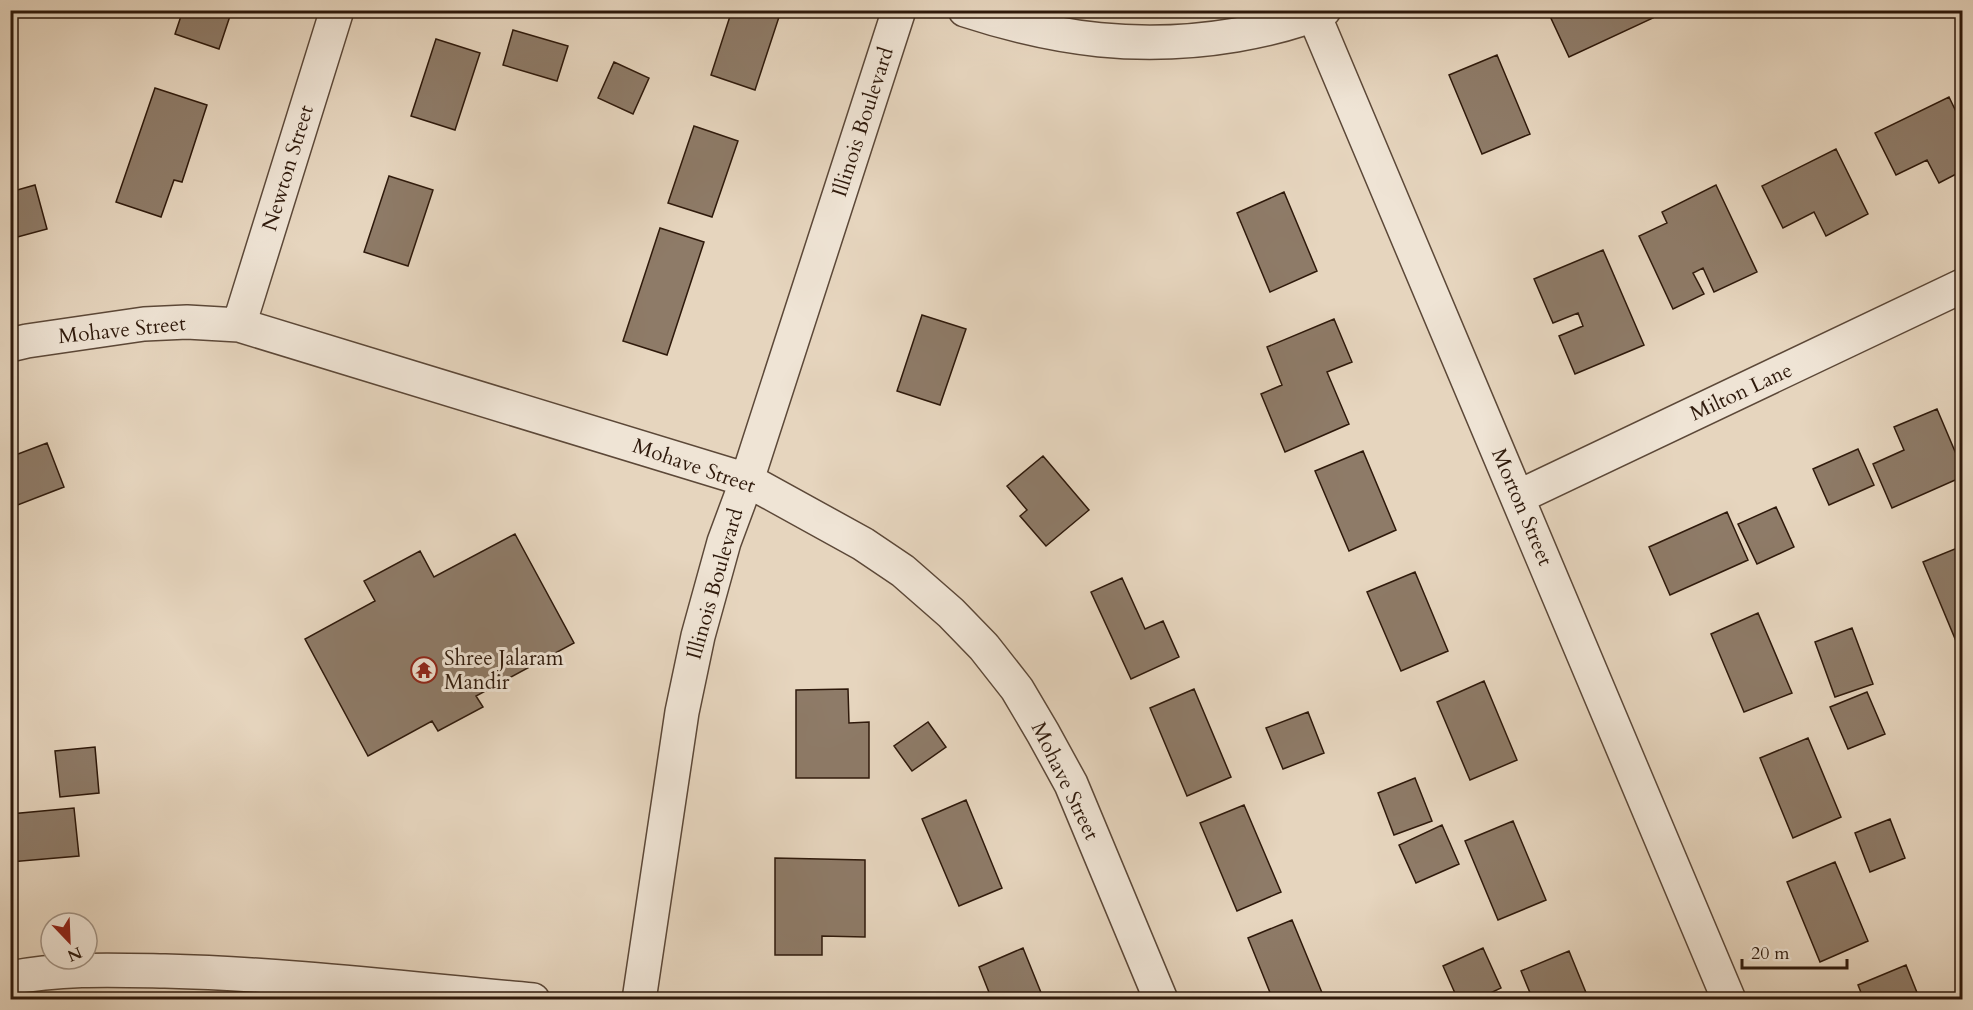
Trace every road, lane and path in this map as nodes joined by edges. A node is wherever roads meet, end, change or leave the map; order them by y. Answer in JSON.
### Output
{"nodes":[{"id":1,"x":337,"y":10,"type":"edge"},
{"id":2,"x":899,"y":10,"type":"edge"},
{"id":3,"x":965,"y":10,"type":"edge"},
{"id":4,"x":1319,"y":13,"type":"edge"},
{"id":5,"x":1962,"y":286,"type":"edge"},
{"id":6,"x":239,"y":325,"type":"junction"},
{"id":7,"x":10,"y":345,"type":"edge"},
{"id":8,"x":747,"y":480,"type":"junction"},
{"id":9,"x":1518,"y":497,"type":"junction"},
{"id":10,"x":10,"y":978,"type":"edge"},
{"id":11,"x":533,"y":999,"type":"edge"},
{"id":12,"x":639,"y":999,"type":"edge"},
{"id":13,"x":1161,"y":999,"type":"edge"},
{"id":14,"x":1729,"y":999,"type":"edge"}],
"edges":[{"from":1,"to":6,"type":"street","name":"Newton Street"},
{"from":2,"to":8,"type":"street","name":"Illinois Boulevard"},
{"from":3,"to":4,"type":"street"},
{"from":4,"to":9,"type":"street","name":"Morton Street"},
{"from":5,"to":9,"type":"street","name":"Milton Lane"},
{"from":6,"to":7,"type":"street","name":"Mohave Street"},
{"from":6,"to":8,"type":"street","name":"Mohave Street"},
{"from":8,"to":12,"type":"street","name":"Illinois Boulevard"},
{"from":8,"to":13,"type":"street","name":"Mohave Street"},
{"from":9,"to":14,"type":"street","name":"Morton Street"},
{"from":10,"to":11,"type":"street"}]}
